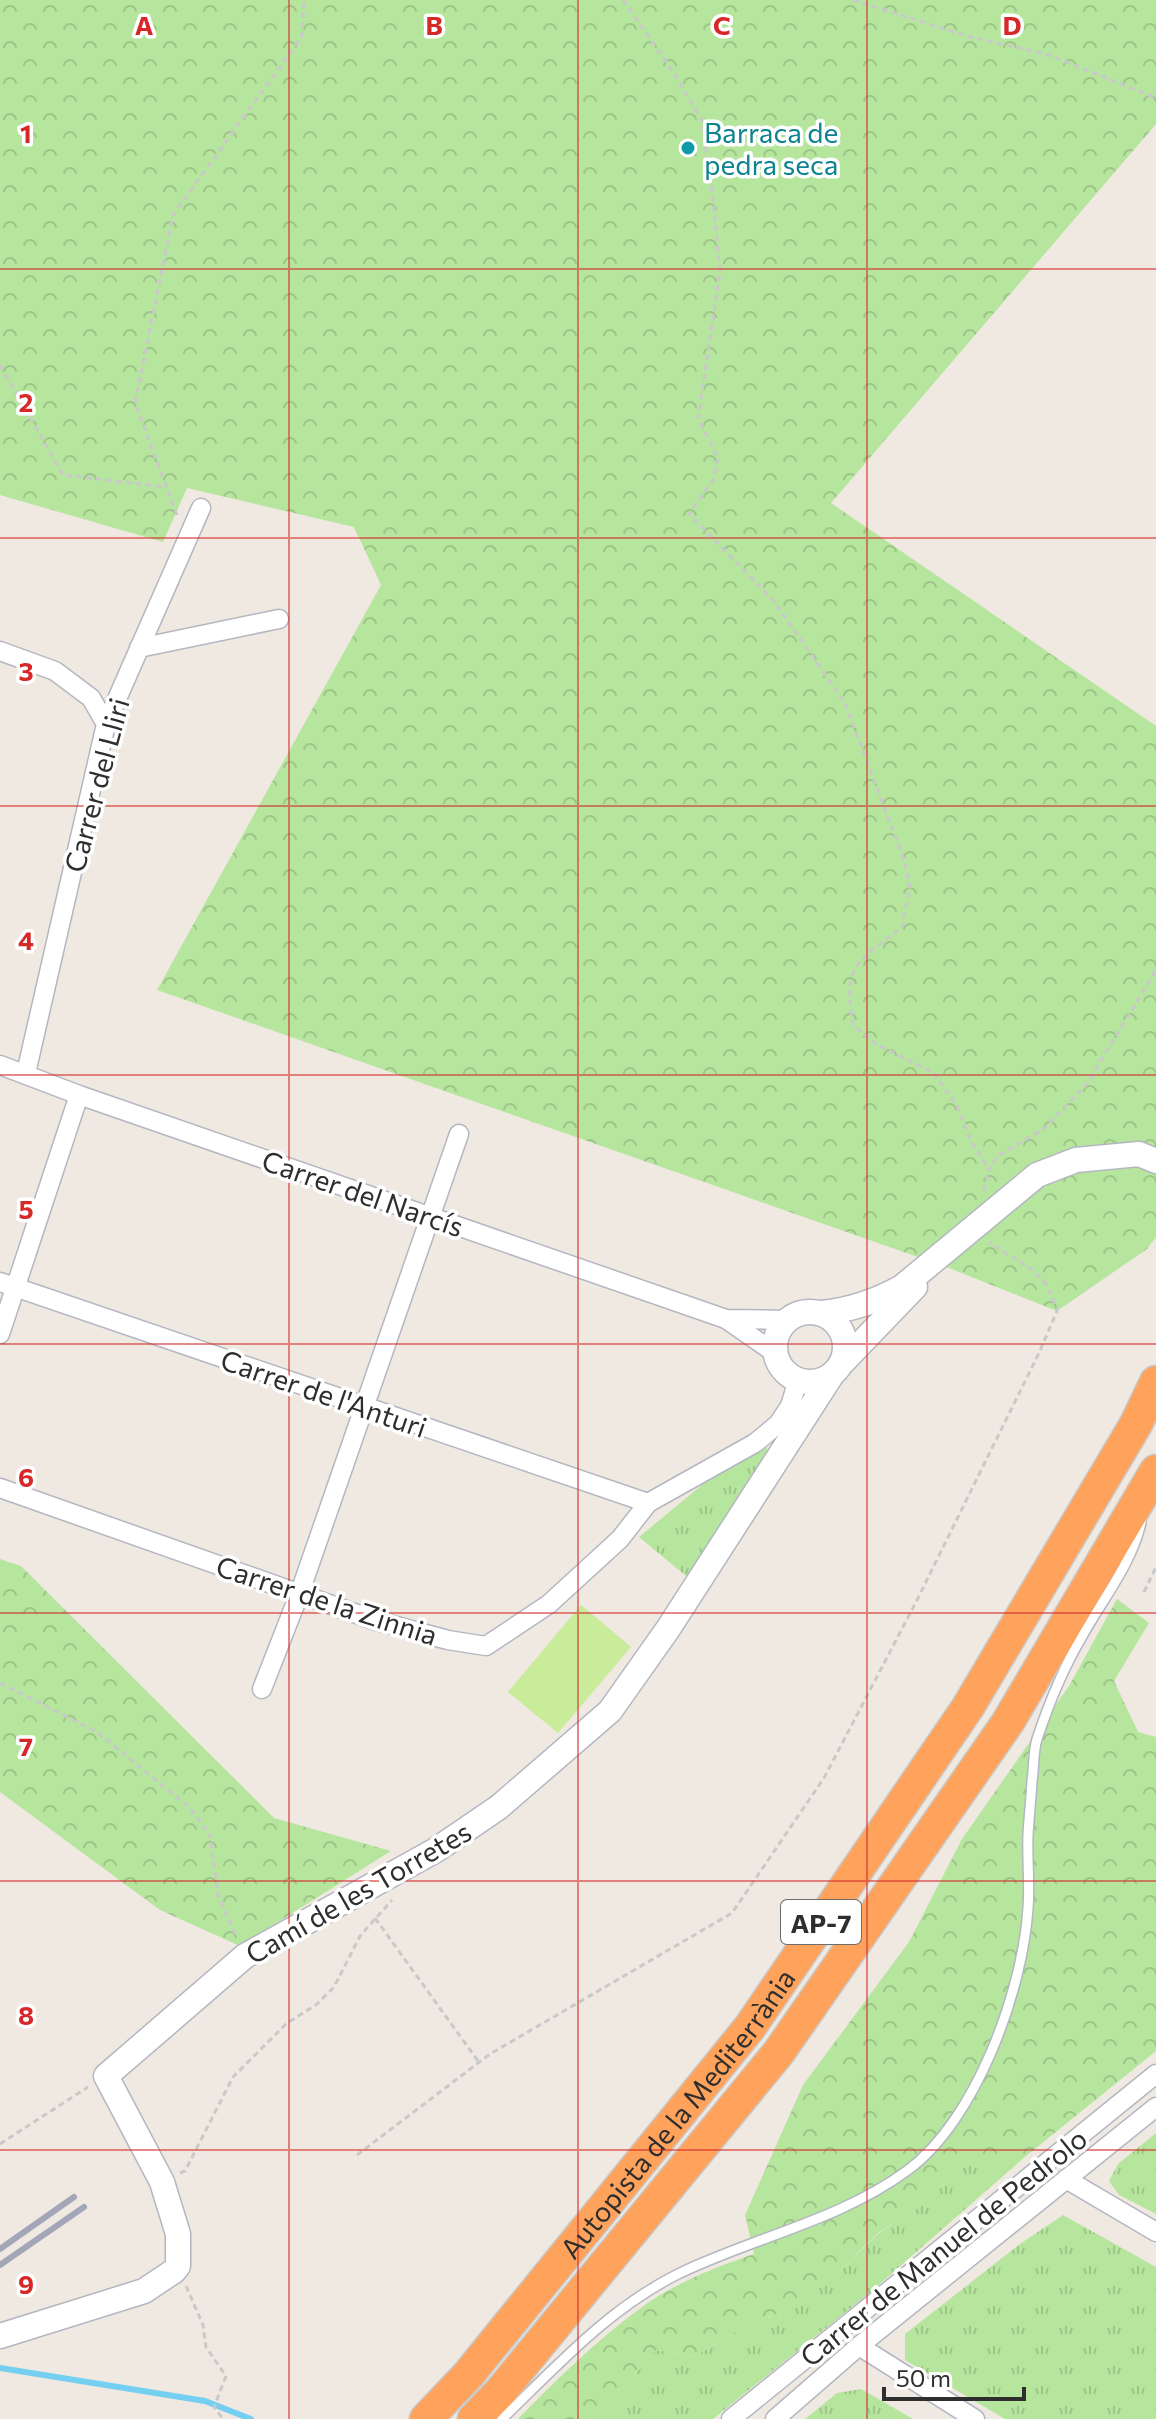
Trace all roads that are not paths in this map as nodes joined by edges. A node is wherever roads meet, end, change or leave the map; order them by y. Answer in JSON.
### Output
{"nodes":[{"id":1,"x":201,"y":508,"type":"dead end"},
{"id":2,"x":279,"y":619,"type":"dead end"},
{"id":3,"x":139,"y":648,"type":"junction"},
{"id":4,"x":0,"y":651,"type":"edge"},
{"id":5,"x":106,"y":724,"type":"junction"},
{"id":6,"x":0,"y":1065,"type":"edge"},
{"id":7,"x":26,"y":1073,"type":"junction"},
{"id":8,"x":79,"y":1095,"type":"junction"},
{"id":9,"x":459,"y":1134,"type":"dead end"},
{"id":10,"x":1156,"y":1161,"type":"edge"},
{"id":11,"x":431,"y":1216,"type":"junction"},
{"id":12,"x":951,"y":1246,"type":"junction"},
{"id":13,"x":8,"y":1284,"type":"edge"},
{"id":14,"x":822,"y":1313,"type":"junction"},
{"id":15,"x":726,"y":1319,"type":"junction"},
{"id":16,"x":787,"y":1320,"type":"junction"},
{"id":17,"x":0,"y":1334,"type":"edge"},
{"id":18,"x":775,"y":1353,"type":"junction"},
{"id":19,"x":837,"y":1369,"type":"junction"},
{"id":20,"x":798,"y":1380,"type":"junction"},
{"id":21,"x":1156,"y":1382,"type":"edge"},
{"id":22,"x":363,"y":1407,"type":"junction"},
{"id":23,"x":1154,"y":1475,"type":"edge"},
{"id":24,"x":0,"y":1488,"type":"edge"},
{"id":25,"x":648,"y":1503,"type":"junction"},
{"id":26,"x":300,"y":1592,"type":"junction"},
{"id":27,"x":262,"y":1689,"type":"dead end"},
{"id":28,"x":1156,"y":2074,"type":"edge"},
{"id":29,"x":1156,"y":2107,"type":"edge"},
{"id":30,"x":1066,"y":2179,"type":"junction"},
{"id":31,"x":1156,"y":2232,"type":"edge"},
{"id":32,"x":0,"y":2336,"type":"edge"},
{"id":33,"x":859,"y":2346,"type":"junction"},
{"id":34,"x":426,"y":2419,"type":"edge"},
{"id":35,"x":474,"y":2419,"type":"edge"},
{"id":36,"x":502,"y":2419,"type":"edge"},
{"id":37,"x":731,"y":2419,"type":"edge"},
{"id":38,"x":775,"y":2419,"type":"edge"},
{"id":39,"x":975,"y":2419,"type":"edge"}],
"edges":[{"from":1,"to":3,"type":"street","name":"Carrer del Lliri"},
{"from":2,"to":3,"type":"street"},
{"from":3,"to":5,"type":"street","name":"Carrer del Lliri"},
{"from":4,"to":5,"type":"street"},
{"from":5,"to":7,"type":"street","name":"Carrer del Lliri"},
{"from":6,"to":7,"type":"street","name":"Carrer del Narcís"},
{"from":7,"to":8,"type":"street","name":"Carrer del Narcís"},
{"from":8,"to":11,"type":"street","name":"Carrer del Narcís"},
{"from":8,"to":13,"type":"street"},
{"from":9,"to":11,"type":"street"},
{"from":10,"to":12,"type":"street","name":"Camí de les Torretes"},
{"from":11,"to":15,"type":"street","name":"Carrer del Narcís"},
{"from":11,"to":22,"type":"street"},
{"from":12,"to":14,"type":"street","name":"Camí de les Torretes"},
{"from":12,"to":19,"type":"street","name":"Camí de les Torretes"},
{"from":13,"to":17,"type":"street"},
{"from":13,"to":22,"type":"street","name":"Carrer de l'Anturi"},
{"from":14,"to":16,"type":"street"},
{"from":14,"to":19,"type":"street"},
{"from":15,"to":16,"type":"street","name":"Carrer del Narcís"},
{"from":15,"to":18,"type":"street","name":"Carrer del Narcís"},
{"from":16,"to":18,"type":"street"},
{"from":18,"to":20,"type":"street"},
{"from":19,"to":20,"type":"street"},
{"from":19,"to":32,"type":"street","name":"Camí de les Torretes"},
{"from":20,"to":25,"type":"street","name":"Carrer de la Zinnia"},
{"from":21,"to":34,"type":"highway","name":"Autopista de la Mediterrània","number":"AP-7"},
{"from":22,"to":25,"type":"street","name":"Carrer de l'Anturi"},
{"from":22,"to":26,"type":"street"},
{"from":23,"to":35,"type":"highway","name":"Autopista de la Mediterrània","number":"AP-7"},
{"from":23,"to":36,"type":"lane"},
{"from":24,"to":26,"type":"street","name":"Carrer de la Zinnia"},
{"from":25,"to":26,"type":"street","name":"Carrer de la Zinnia"},
{"from":26,"to":27,"type":"street"},
{"from":28,"to":37,"type":"street","name":"Carrer de Manuel de Pedrolo"},
{"from":29,"to":30,"type":"street","name":"Carrer de Manuel de Pedrolo"},
{"from":30,"to":31,"type":"street"},
{"from":30,"to":33,"type":"street","name":"Carrer de Manuel de Pedrolo"},
{"from":33,"to":38,"type":"street","name":"Carrer de Manuel de Pedrolo"},
{"from":33,"to":39,"type":"street"}]}
